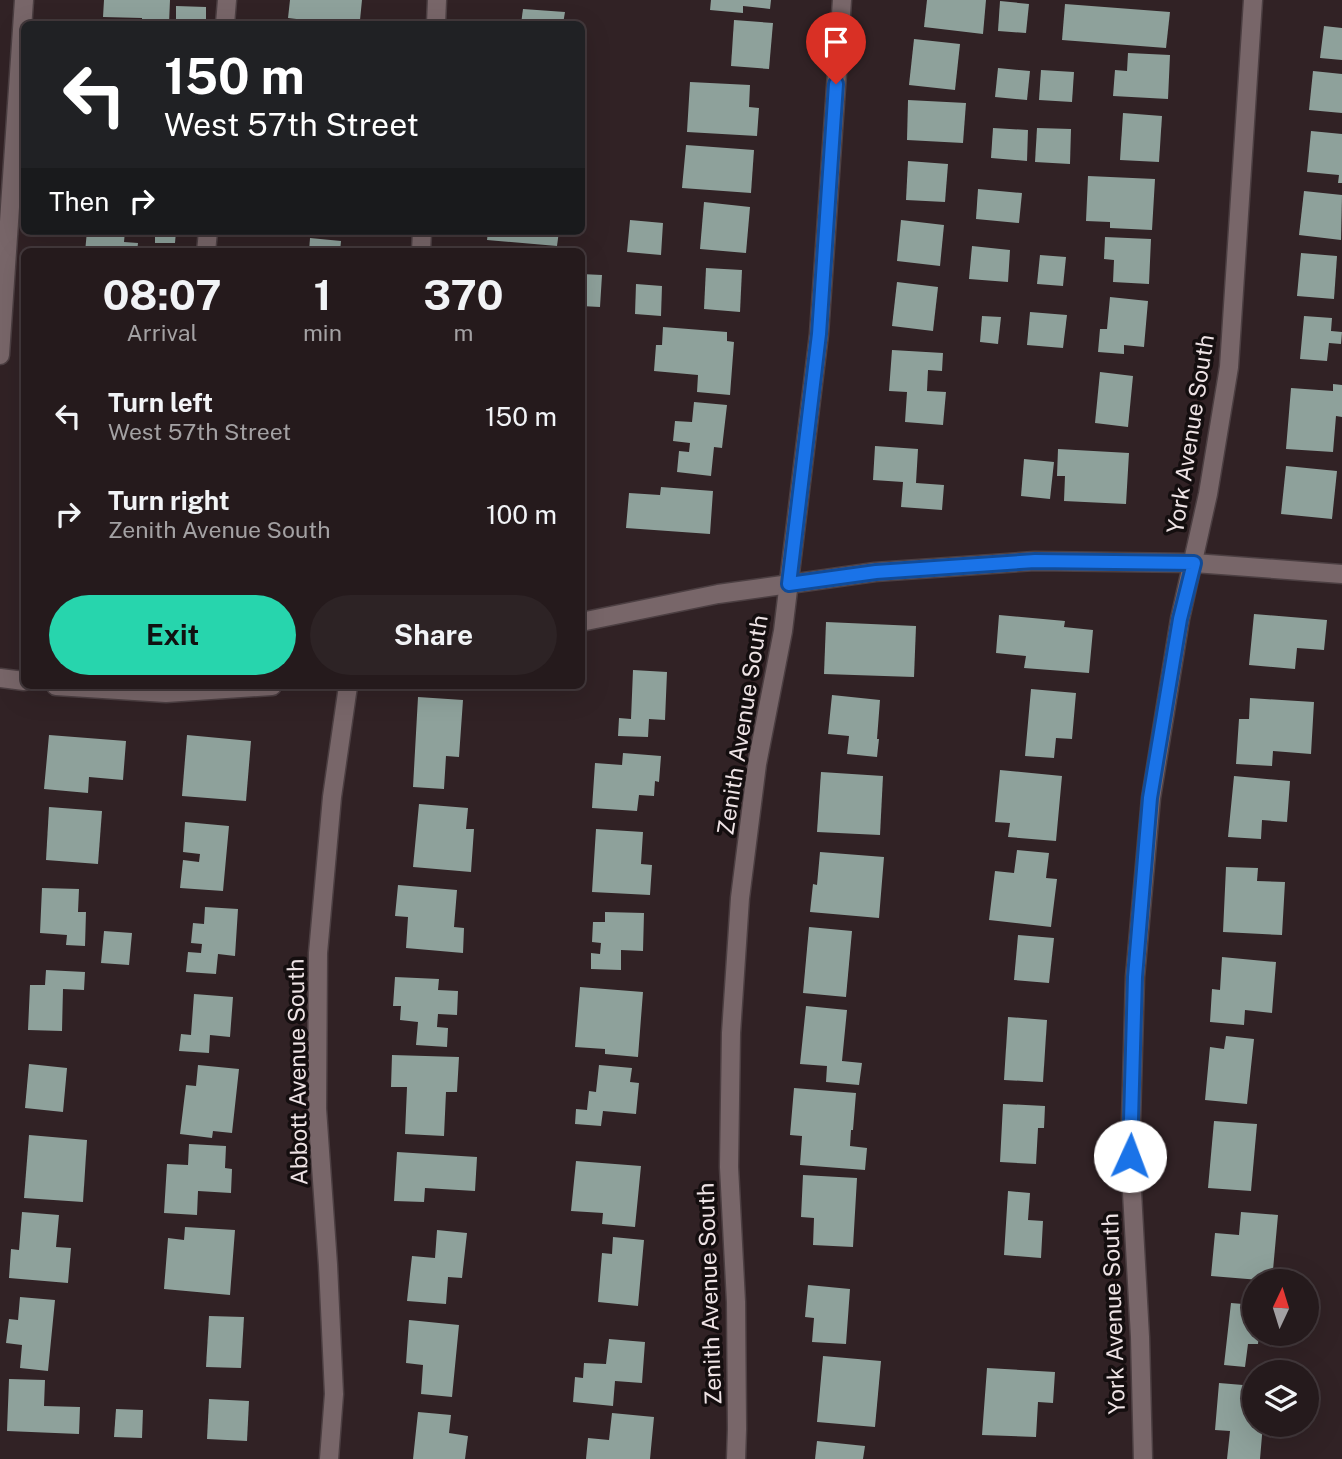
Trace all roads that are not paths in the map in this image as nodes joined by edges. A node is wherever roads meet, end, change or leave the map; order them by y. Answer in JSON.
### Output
{"nodes":[{"id":1,"x":24,"y":0,"type":"edge"},
{"id":2,"x":227,"y":0,"type":"edge"},
{"id":3,"x":437,"y":0,"type":"edge"},
{"id":4,"x":842,"y":0,"type":"edge"},
{"id":5,"x":1253,"y":0,"type":"edge"},
{"id":6,"x":23,"y":21,"type":"edge"},
{"id":7,"x":225,"y":21,"type":"edge"},
{"id":8,"x":436,"y":21,"type":"edge"},
{"id":9,"x":21,"y":44,"type":"edge"},
{"id":10,"x":0,"y":355,"type":"edge"},
{"id":11,"x":1194,"y":563,"type":"junction"},
{"id":12,"x":1342,"y":574,"type":"edge"},
{"id":13,"x":789,"y":584,"type":"junction"},
{"id":14,"x":585,"y":621,"type":"edge"},
{"id":15,"x":0,"y":678,"type":"edge"},
{"id":16,"x":21,"y":681,"type":"edge"},
{"id":17,"x":104,"y":689,"type":"edge"},
{"id":18,"x":227,"y":689,"type":"edge"},
{"id":19,"x":348,"y":689,"type":"edge"},
{"id":20,"x":330,"y":1459,"type":"edge"},
{"id":21,"x":736,"y":1459,"type":"edge"},
{"id":22,"x":1143,"y":1459,"type":"edge"}],
"edges":[{"from":1,"to":6,"type":"street"},
{"from":2,"to":7,"type":"street"},
{"from":3,"to":8,"type":"street"},
{"from":4,"to":13,"type":"street","name":"Zenith Avenue South"},
{"from":5,"to":11,"type":"street","name":"York Avenue South"},
{"from":9,"to":10,"type":"street"},
{"from":11,"to":12,"type":"street"},
{"from":11,"to":13,"type":"street"},
{"from":11,"to":22,"type":"street","name":"York Avenue South"},
{"from":13,"to":14,"type":"street"},
{"from":13,"to":21,"type":"street","name":"Zenith Avenue South"},
{"from":15,"to":16,"type":"street"},
{"from":17,"to":18,"type":"street"},
{"from":19,"to":20,"type":"street","name":"Abbott Avenue South"}]}
